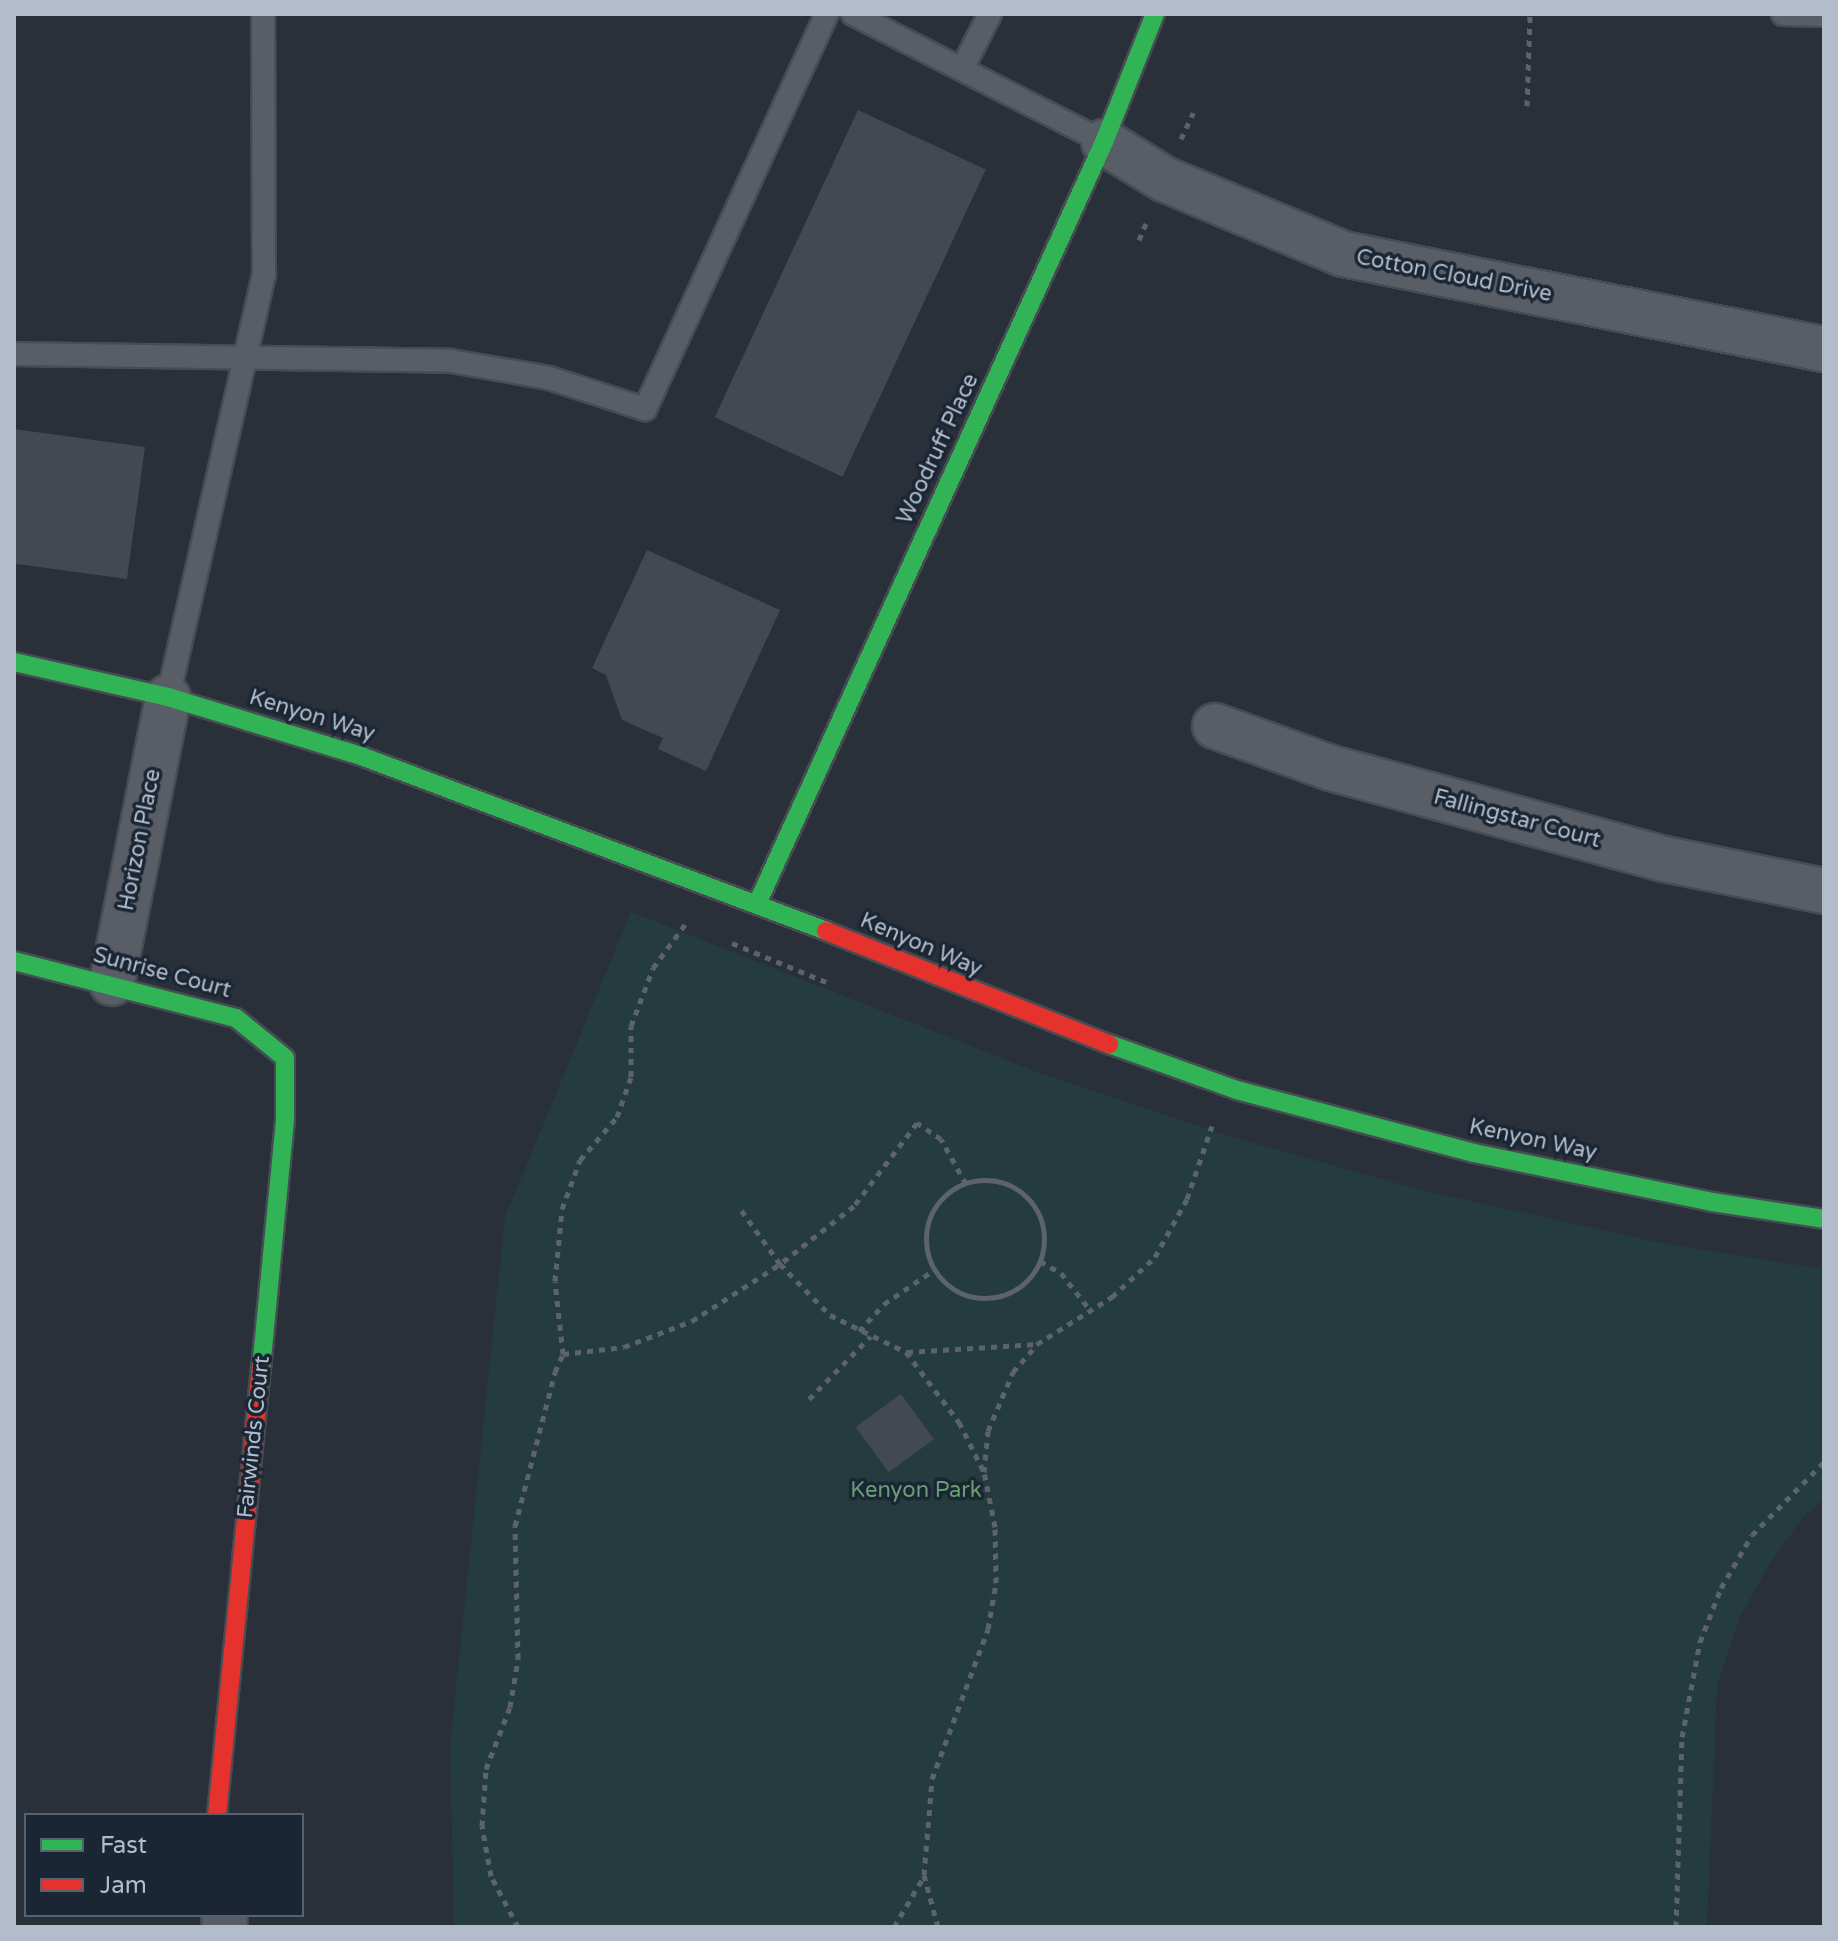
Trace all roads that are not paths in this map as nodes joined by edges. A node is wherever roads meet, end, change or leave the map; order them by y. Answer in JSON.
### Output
{"nodes":[{"id":1,"x":263,"y":14,"type":"edge"},
{"id":2,"x":827,"y":14,"type":"edge"},
{"id":3,"x":853,"y":14,"type":"edge"},
{"id":4,"x":990,"y":14,"type":"edge"},
{"id":5,"x":1155,"y":14,"type":"edge"},
{"id":6,"x":1783,"y":14,"type":"edge"},
{"id":7,"x":1824,"y":15,"type":"edge"},
{"id":8,"x":962,"y":69,"type":"junction"},
{"id":9,"x":1104,"y":142,"type":"junction"},
{"id":10,"x":1824,"y":349,"type":"edge"},
{"id":11,"x":14,"y":354,"type":"edge"},
{"id":12,"x":246,"y":360,"type":"junction"},
{"id":13,"x":14,"y":662,"type":"edge"},
{"id":14,"x":168,"y":697,"type":"junction"},
{"id":15,"x":1215,"y":726,"type":"dead end"},
{"id":16,"x":1824,"y":891,"type":"edge"},
{"id":17,"x":758,"y":902,"type":"junction"},
{"id":18,"x":14,"y":961,"type":"edge"},
{"id":19,"x":112,"y":983,"type":"junction"},
{"id":20,"x":285,"y":1058,"type":"joint"},
{"id":21,"x":1824,"y":1219,"type":"edge"},
{"id":22,"x":217,"y":1813,"type":"edge"}],
"edges":[{"from":1,"to":12,"type":"lane"},
{"from":2,"to":12,"type":"lane"},
{"from":3,"to":8,"type":"lane"},
{"from":4,"to":8,"type":"lane"},
{"from":5,"to":9,"type":"street","name":"Woodruff Place"},
{"from":6,"to":7,"type":"lane"},
{"from":8,"to":9,"type":"lane"},
{"from":9,"to":10,"type":"street","name":"Cotton Cloud Drive"},
{"from":9,"to":17,"type":"street","name":"Woodruff Place"},
{"from":11,"to":12,"type":"lane"},
{"from":12,"to":14,"type":"lane"},
{"from":13,"to":14,"type":"street","name":"Kenyon Way"},
{"from":14,"to":17,"type":"street","name":"Kenyon Way"},
{"from":14,"to":19,"type":"street","name":"Horizon Place"},
{"from":15,"to":16,"type":"street","name":"Fallingstar Court"},
{"from":17,"to":21,"type":"street","name":"Kenyon Way"},
{"from":18,"to":19,"type":"street","name":"Sunrise Court"},
{"from":19,"to":20,"type":"street","name":"Sunrise Court"},
{"from":20,"to":22,"type":"street","name":"Fairwinds Court"}]}
